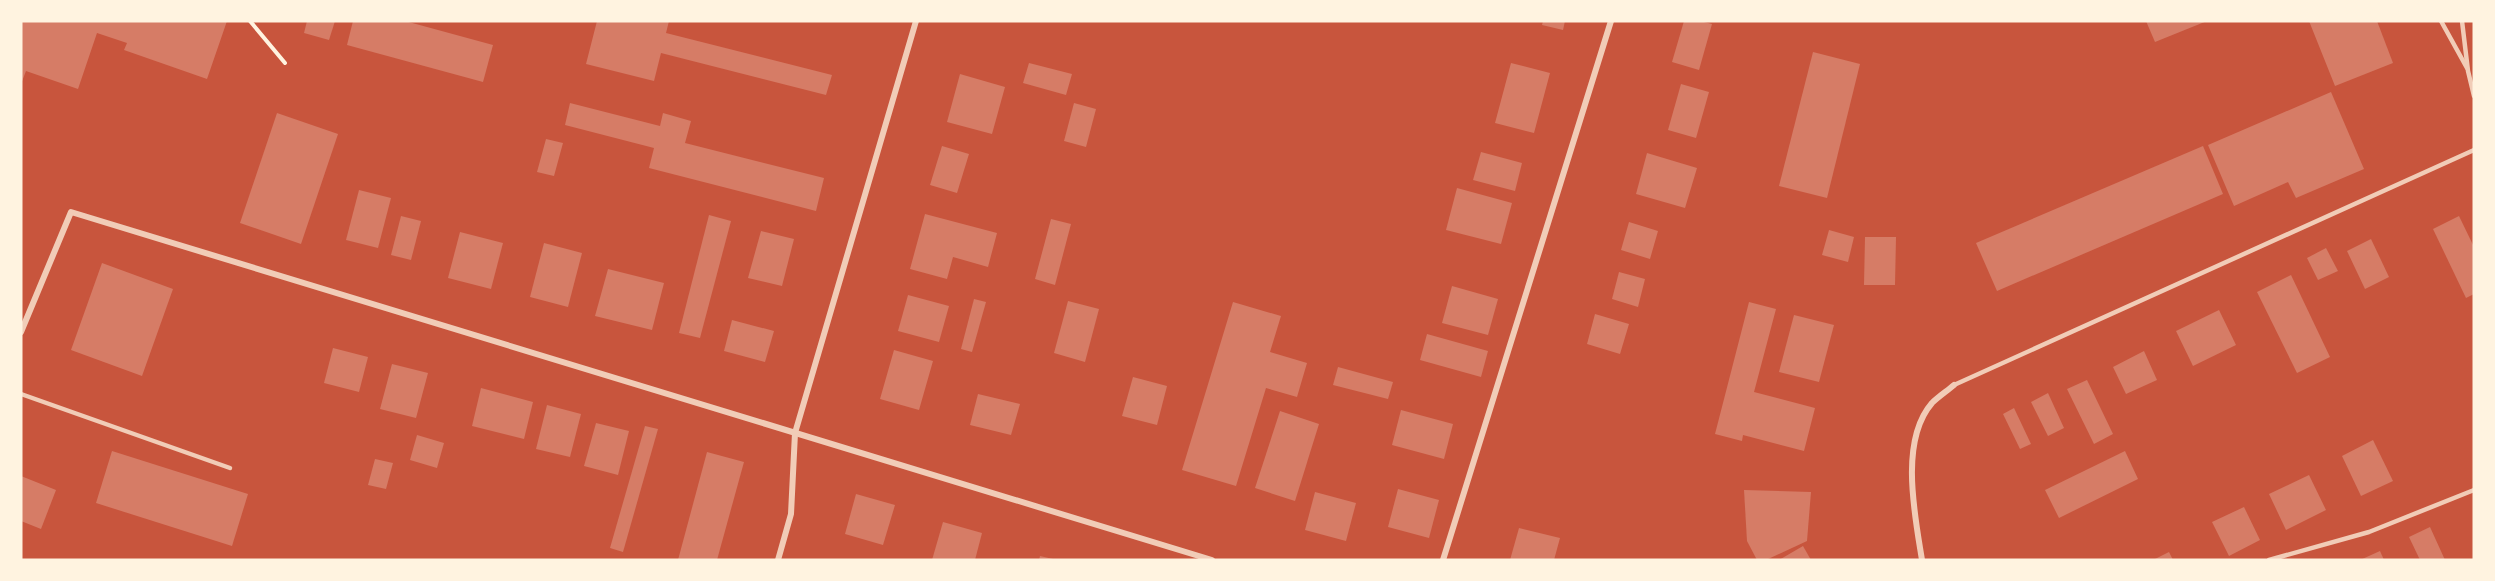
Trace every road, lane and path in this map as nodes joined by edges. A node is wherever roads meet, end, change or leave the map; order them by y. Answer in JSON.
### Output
{"nodes":[{"id":1,"x":250,"y":21,"type":"edge"},
{"id":2,"x":916,"y":21,"type":"edge"},
{"id":3,"x":1611,"y":21,"type":"edge"},
{"id":4,"x":2441,"y":21,"type":"edge"},
{"id":5,"x":2462,"y":21,"type":"edge"},
{"id":6,"x":285,"y":63,"type":"dead end"},
{"id":7,"x":2468,"y":71,"type":"junction"},
{"id":8,"x":2474,"y":96,"type":"edge"},
{"id":9,"x":2474,"y":150,"type":"edge"},
{"id":10,"x":21,"y":332,"type":"edge"},
{"id":11,"x":1954,"y":385,"type":"joint"},
{"id":12,"x":21,"y":394,"type":"edge"},
{"id":13,"x":795,"y":433,"type":"junction"},
{"id":14,"x":230,"y":468,"type":"dead end"},
{"id":15,"x":2474,"y":490,"type":"edge"},
{"id":16,"x":778,"y":560,"type":"edge"},
{"id":17,"x":1212,"y":560,"type":"edge"},
{"id":18,"x":1443,"y":560,"type":"edge"},
{"id":19,"x":1922,"y":560,"type":"edge"},
{"id":20,"x":2269,"y":560,"type":"edge"}],
"edges":[{"from":1,"to":6,"type":"path"},
{"from":2,"to":13,"type":"street"},
{"from":3,"to":18,"type":"street"},
{"from":4,"to":7,"type":"lane"},
{"from":5,"to":7,"type":"lane"},
{"from":7,"to":8,"type":"lane"},
{"from":9,"to":11,"type":"lane"},
{"from":10,"to":13,"type":"street"},
{"from":11,"to":19,"type":"street"},
{"from":12,"to":14,"type":"lane"},
{"from":13,"to":16,"type":"street"},
{"from":13,"to":17,"type":"street"},
{"from":15,"to":20,"type":"lane"}]}
